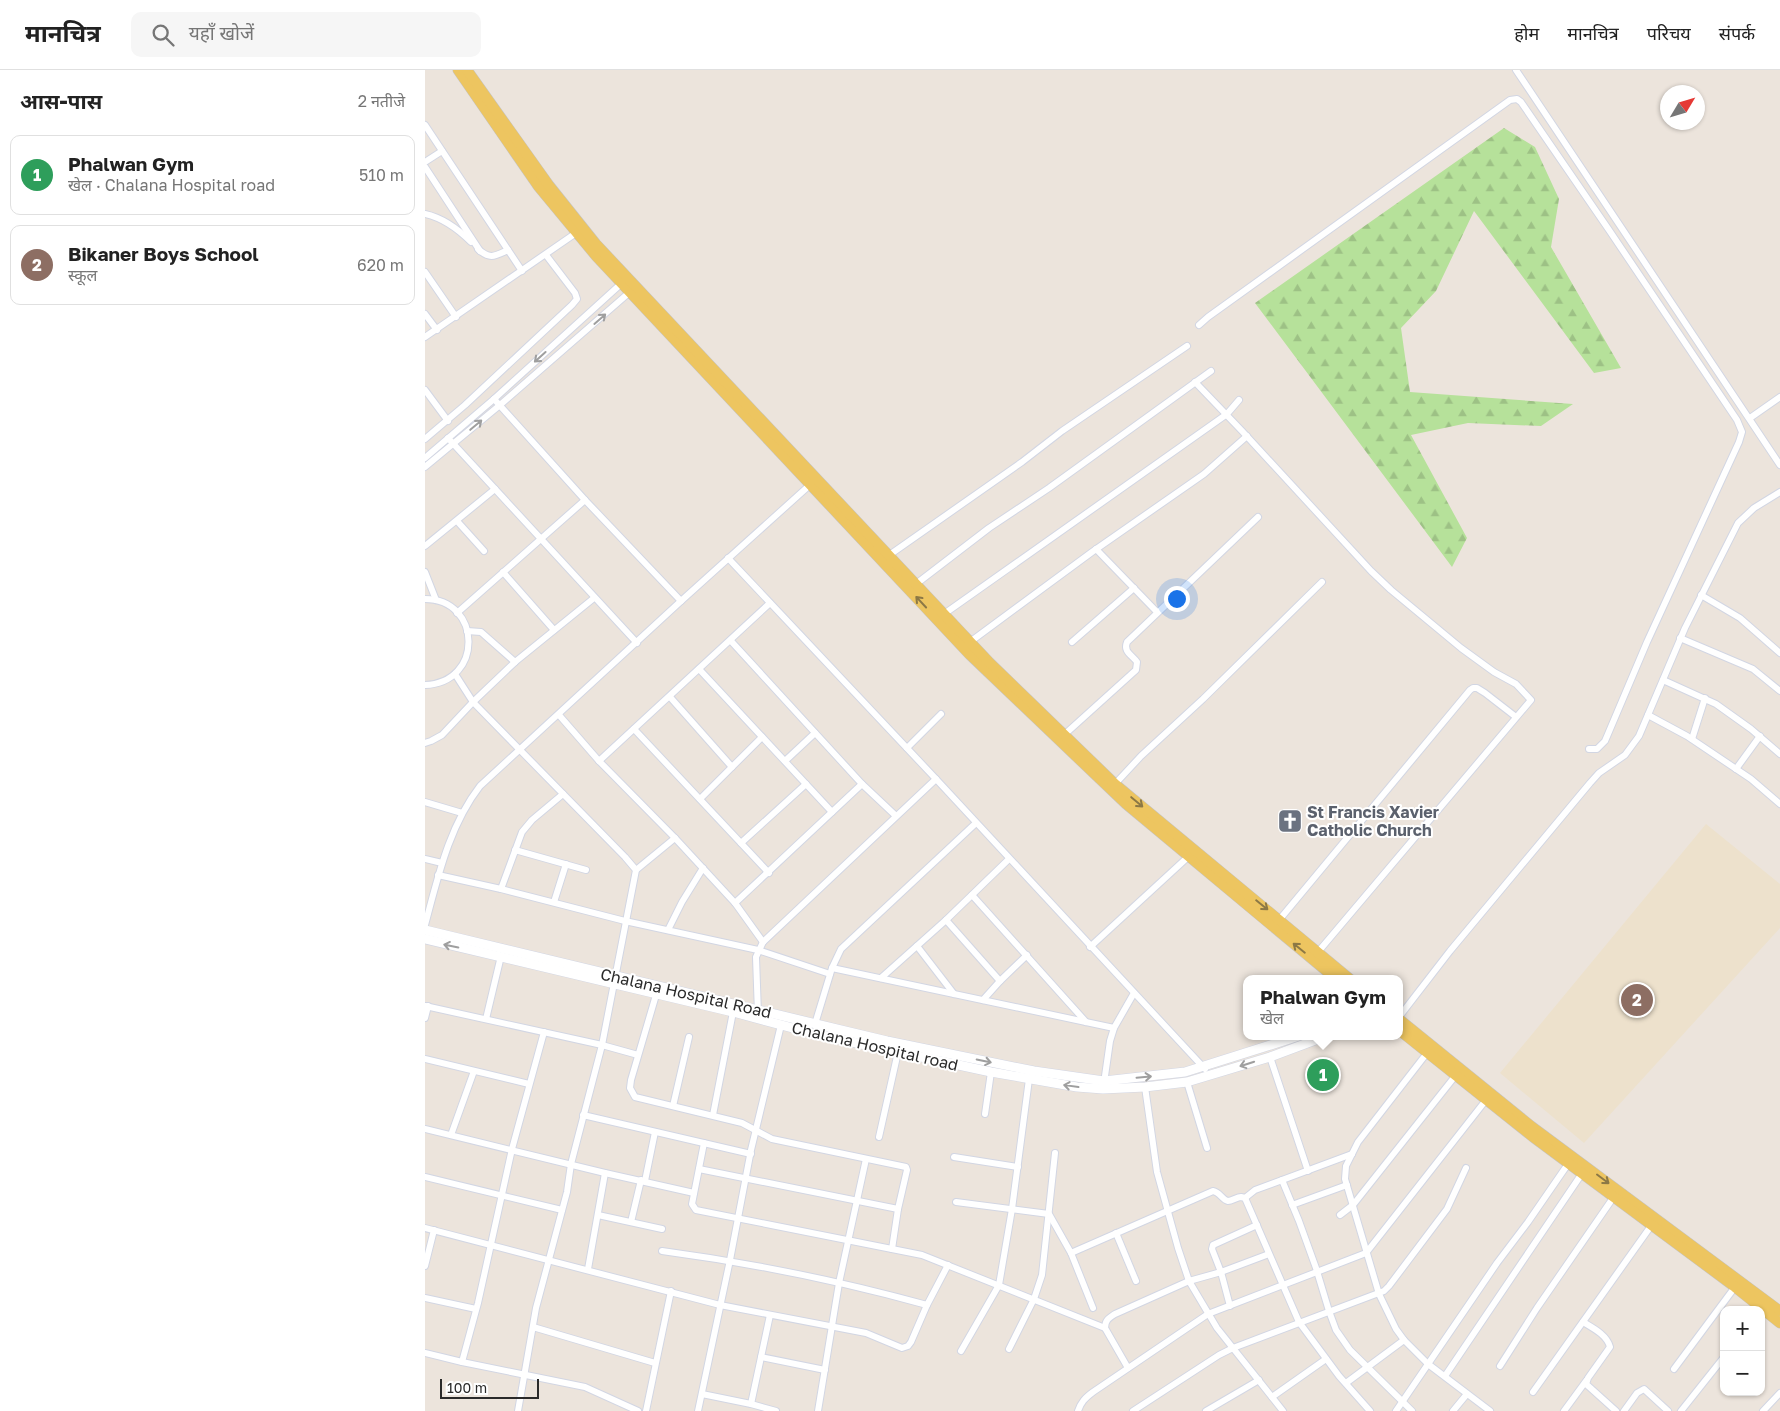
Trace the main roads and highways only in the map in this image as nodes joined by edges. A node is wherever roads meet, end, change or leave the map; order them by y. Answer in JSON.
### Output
{"nodes":[{"id":1,"x":458,"y":70,"type":"edge"},
{"id":2,"x":467,"y":70,"type":"edge"},
{"id":3,"x":624,"y":280,"type":"junction"},
{"id":4,"x":814,"y":481,"type":"junction"},
{"id":5,"x":1331,"y":975,"type":"edge"},
{"id":6,"x":1345,"y":975,"type":"edge"},
{"id":7,"x":1403,"y":1021,"type":"edge"},
{"id":8,"x":1403,"y":1033,"type":"edge"},
{"id":9,"x":1585,"y":1170,"type":"junction"},
{"id":10,"x":1758,"y":1306,"type":"edge"},
{"id":11,"x":1765,"y":1311,"type":"edge"},
{"id":12,"x":1780,"y":1311,"type":"edge"},
{"id":13,"x":1780,"y":1323,"type":"edge"}],
"edges":[{"from":1,"to":3,"type":"main road"},
{"from":2,"to":3,"type":"main road"},
{"from":3,"to":4,"type":"main road"},
{"from":5,"to":4,"type":"main road","one_way":true},
{"from":4,"to":6,"type":"main road","one_way":true},
{"from":7,"to":9,"type":"main road"},
{"from":8,"to":9,"type":"main road"},
{"from":9,"to":10,"type":"main road"},
{"from":9,"to":12,"type":"main road","one_way":true},
{"from":11,"to":13,"type":"main road"}]}
